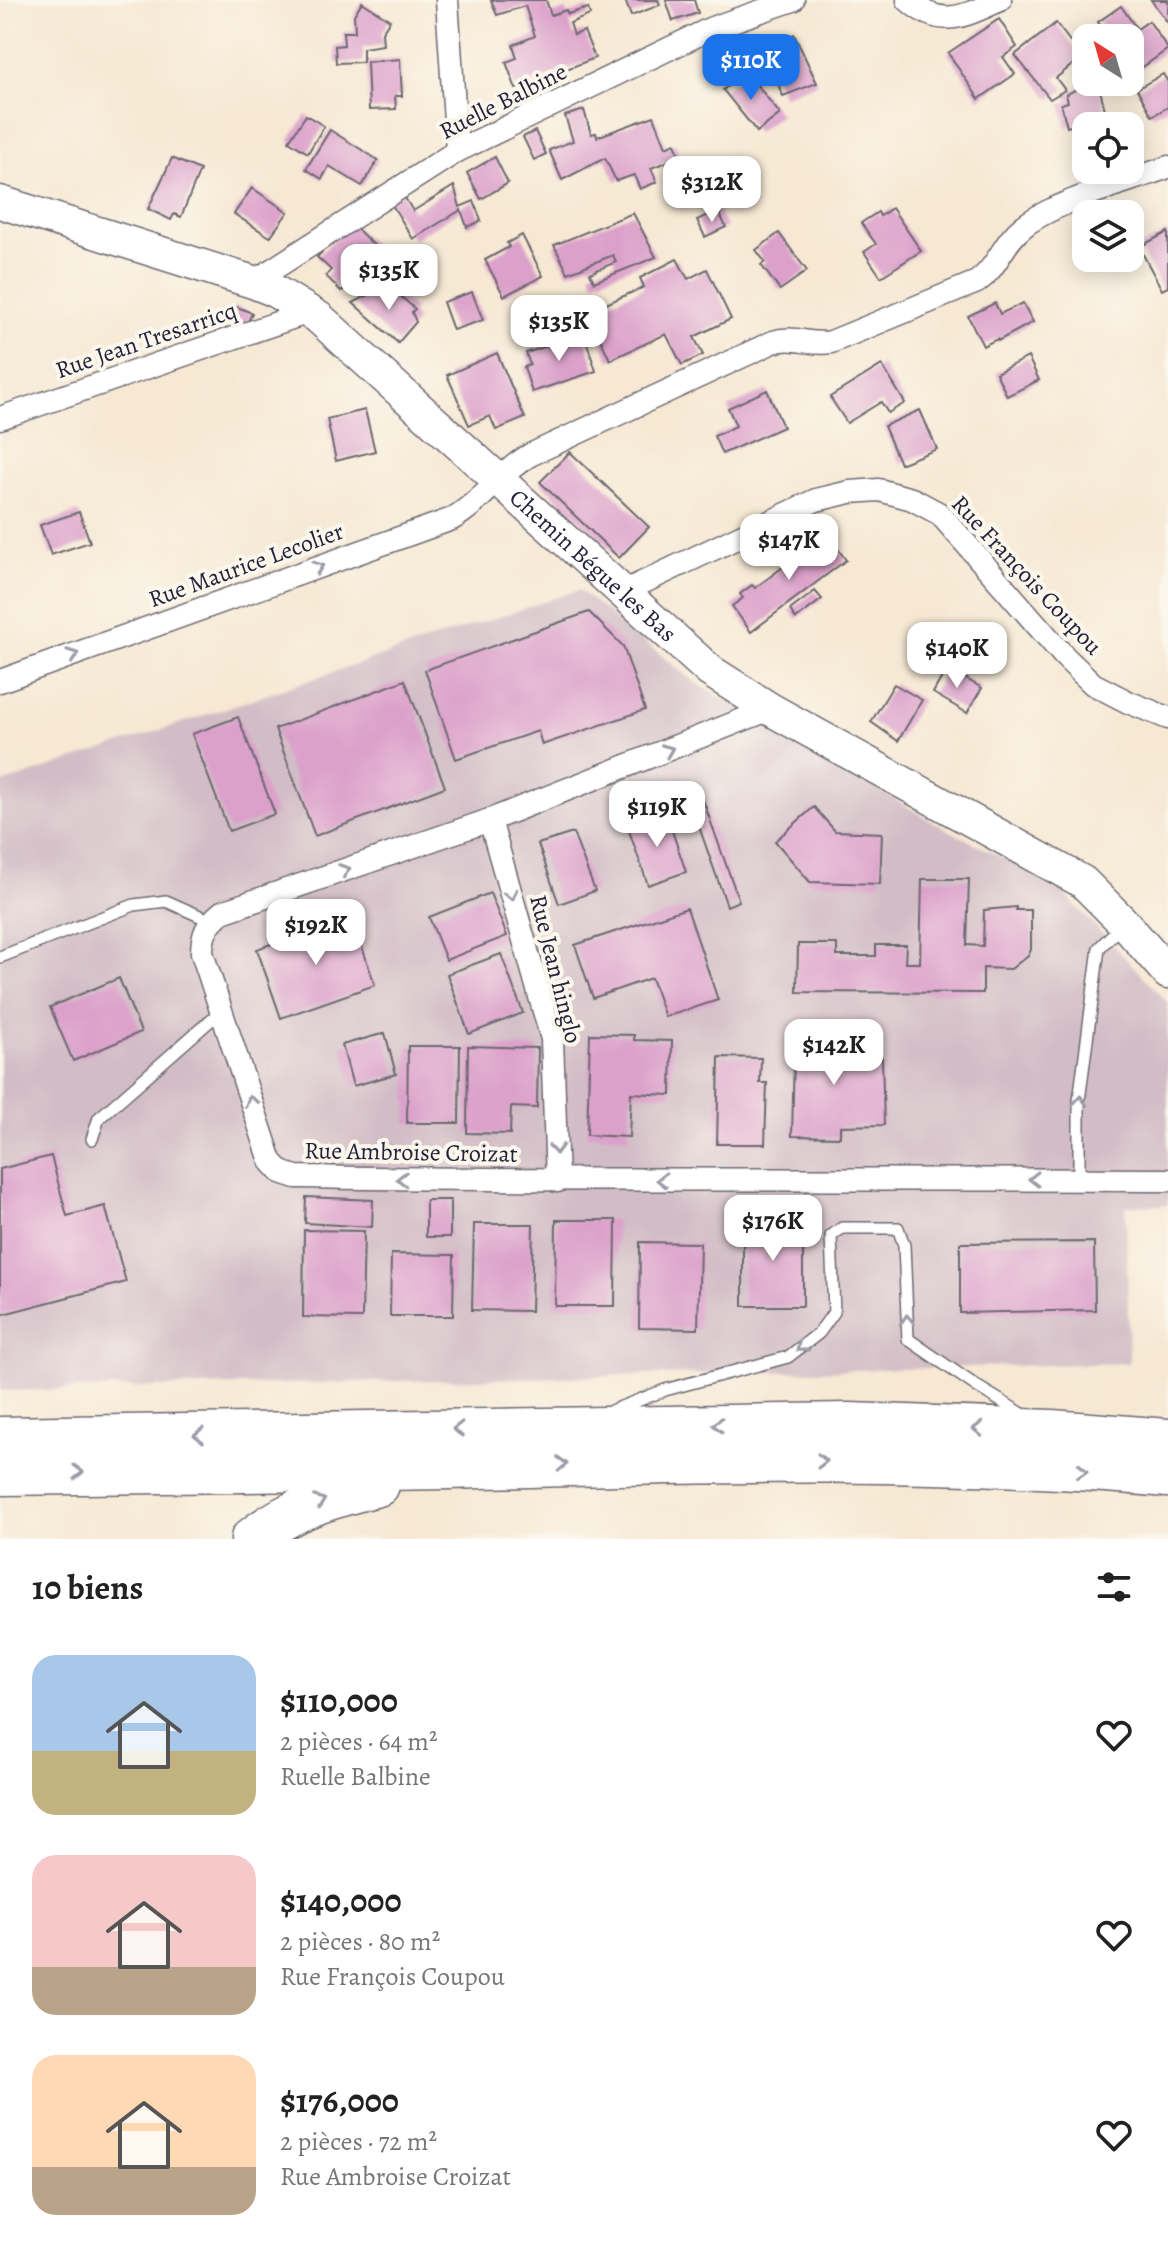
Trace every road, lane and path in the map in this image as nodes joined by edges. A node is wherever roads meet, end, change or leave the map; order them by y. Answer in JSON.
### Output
{"nodes":[{"id":1,"x":447,"y":0,"type":"edge"},
{"id":2,"x":793,"y":0,"type":"edge"},
{"id":3,"x":908,"y":0,"type":"edge"},
{"id":4,"x":1000,"y":0,"type":"edge"},
{"id":5,"x":457,"y":151,"type":"junction"},
{"id":6,"x":1168,"y":167,"type":"edge"},
{"id":7,"x":0,"y":202,"type":"edge"},
{"id":8,"x":253,"y":282,"type":"junction"},
{"id":9,"x":309,"y":312,"type":"junction"},
{"id":10,"x":0,"y":418,"type":"edge"},
{"id":11,"x":497,"y":479,"type":"junction"},
{"id":12,"x":623,"y":592,"type":"junction"},
{"id":13,"x":0,"y":681,"type":"edge"},
{"id":14,"x":770,"y":709,"type":"junction"},
{"id":15,"x":1168,"y":718,"type":"edge"},
{"id":16,"x":490,"y":820,"type":"junction"},
{"id":17,"x":211,"y":921,"type":"junction"},
{"id":18,"x":1124,"y":923,"type":"junction"},
{"id":19,"x":0,"y":957,"type":"edge"},
{"id":20,"x":1168,"y":973,"type":"edge"},
{"id":21,"x":221,"y":1011,"type":"junction"},
{"id":22,"x":92,"y":1139,"type":"dead end"},
{"id":23,"x":1079,"y":1179,"type":"junction"},
{"id":24,"x":1168,"y":1180,"type":"edge"},
{"id":25,"x":557,"y":1181,"type":"junction"},
{"id":26,"x":572,"y":1427,"type":"junction"},
{"id":27,"x":1052,"y":1431,"type":"junction"},
{"id":28,"x":0,"y":1438,"type":"edge"},
{"id":29,"x":1168,"y":1440,"type":"edge"},
{"id":30,"x":448,"y":1468,"type":"junction"},
{"id":31,"x":0,"y":1474,"type":"edge"},
{"id":32,"x":1168,"y":1476,"type":"edge"},
{"id":33,"x":252,"y":1539,"type":"edge"}],
"edges":[{"from":1,"to":5,"type":"street"},
{"from":2,"to":5,"type":"street","name":"Ruelle Balbine"},
{"from":3,"to":4,"type":"street"},
{"from":5,"to":8,"type":"street","name":"Ruelle Balbine"},
{"from":6,"to":11,"type":"street","name":"Rue Maurice Lecolier"},
{"from":7,"to":8,"type":"street","name":"Chemin Bégue les Bas"},
{"from":8,"to":9,"type":"street","name":"Chemin Bégue les Bas"},
{"from":9,"to":10,"type":"street","name":"Rue Jean Tresarricq"},
{"from":9,"to":11,"type":"street","name":"Chemin Bégue les Bas"},
{"from":11,"to":12,"type":"street","name":"Chemin Bégue les Bas"},
{"from":13,"to":11,"type":"street","name":"Rue Maurice Lecolier","one_way":true},
{"from":12,"to":14,"type":"street","name":"Chemin Bégue les Bas"},
{"from":12,"to":15,"type":"street","name":"Rue François Coupou"},
{"from":16,"to":14,"type":"street","one_way":true},
{"from":14,"to":18,"type":"street","name":"Chemin Bégue les Bas"},
{"from":17,"to":16,"type":"street","one_way":true},
{"from":16,"to":25,"type":"street","name":"Rue Jean hinglo","one_way":true},
{"from":17,"to":19,"type":"lane"},
{"from":17,"to":21,"type":"street","name":"Rue Ambroise Croizat"},
{"from":18,"to":20,"type":"street","name":"Chemin Bégue les Bas"},
{"from":23,"to":18,"type":"lane","one_way":true},
{"from":21,"to":22,"type":"lane"},
{"from":25,"to":21,"type":"street","name":"Rue Ambroise Croizat","one_way":true},
{"from":23,"to":24,"type":"street","name":"Rue Ambroise Croizat"},
{"from":23,"to":25,"type":"street","name":"Rue Ambroise Croizat","one_way":true},
{"from":27,"to":26,"type":"highway","one_way":true},
{"from":27,"to":26,"type":"lane","one_way":true},
{"from":26,"to":28,"type":"highway","one_way":true},
{"from":27,"to":29,"type":"highway"},
{"from":31,"to":30,"type":"highway","one_way":true},
{"from":30,"to":32,"type":"highway","one_way":true},
{"from":33,"to":30,"type":"highway","one_way":true}]}
